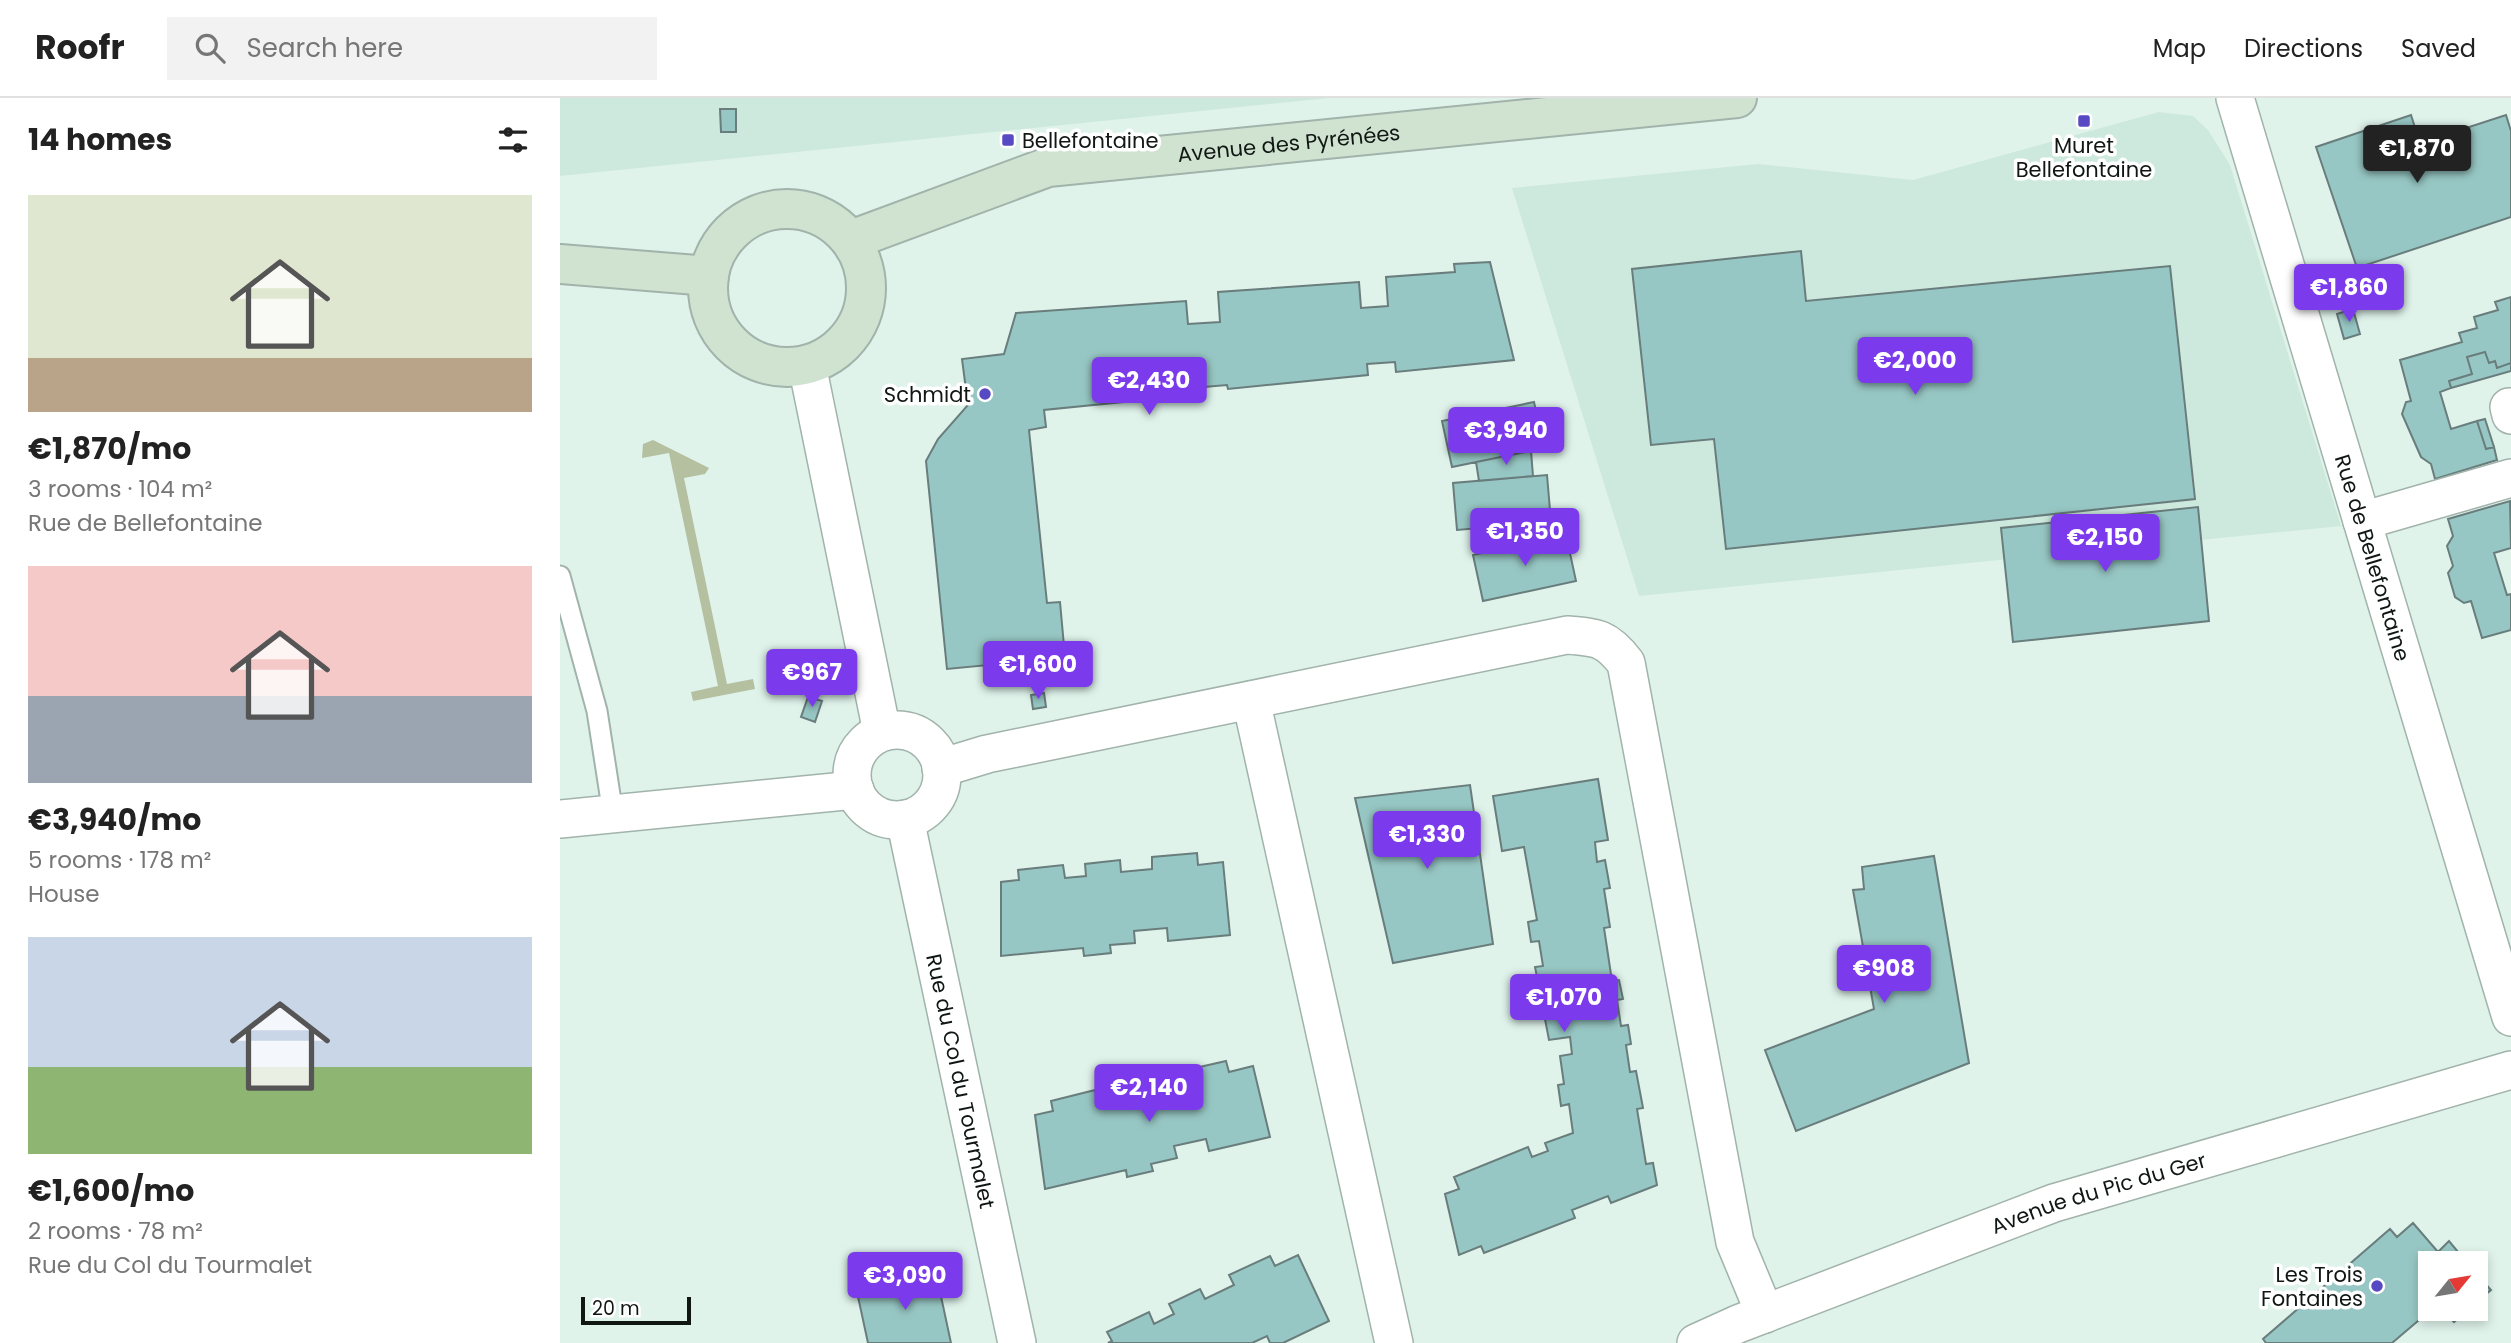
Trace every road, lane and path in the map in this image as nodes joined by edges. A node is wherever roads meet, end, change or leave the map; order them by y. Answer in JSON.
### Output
{"nodes":[{"id":1,"x":1737,"y":98,"type":"edge"},
{"id":2,"x":2235,"y":98,"type":"edge"},
{"id":3,"x":1626,"y":103,"type":"edge"},
{"id":4,"x":850,"y":240,"type":"junction"},
{"id":5,"x":560,"y":264,"type":"edge"},
{"id":6,"x":709,"y":276,"type":"junction"},
{"id":7,"x":807,"y":365,"type":"junction"},
{"id":8,"x":2511,"y":478,"type":"edge"},
{"id":9,"x":2362,"y":521,"type":"junction"},
{"id":10,"x":560,"y":576,"type":"edge"},
{"id":11,"x":1251,"y":700,"type":"junction"},
{"id":12,"x":882,"y":732,"type":"junction"},
{"id":13,"x":941,"y":768,"type":"junction"},
{"id":14,"x":855,"y":790,"type":"junction"},
{"id":15,"x":613,"y":814,"type":"junction"},
{"id":16,"x":560,"y":819,"type":"edge"},
{"id":17,"x":905,"y":819,"type":"junction"},
{"id":18,"x":2511,"y":1017,"type":"edge"},
{"id":19,"x":2511,"y":1070,"type":"edge"},
{"id":20,"x":1765,"y":1314,"type":"junction"},
{"id":21,"x":1017,"y":1343,"type":"edge"},
{"id":22,"x":1394,"y":1343,"type":"edge"},
{"id":23,"x":1696,"y":1343,"type":"edge"}],
"edges":[{"from":1,"to":3,"type":"main road","name":"Avenue des Pyrénées"},
{"from":2,"to":9,"type":"street","name":"Rue de Bellefontaine"},
{"from":3,"to":4,"type":"main road","name":"Avenue des Pyrénées"},
{"from":4,"to":6,"type":"main road"},
{"from":4,"to":7,"type":"main road"},
{"from":5,"to":6,"type":"main road"},
{"from":6,"to":7,"type":"main road"},
{"from":7,"to":12,"type":"street"},
{"from":8,"to":9,"type":"street"},
{"from":9,"to":18,"type":"street","name":"Rue de Bellefontaine"},
{"from":10,"to":15,"type":"lane"},
{"from":11,"to":13,"type":"street"},
{"from":11,"to":20,"type":"street"},
{"from":11,"to":22,"type":"street"},
{"from":12,"to":13,"type":"street"},
{"from":12,"to":14,"type":"street"},
{"from":13,"to":17,"type":"street"},
{"from":14,"to":15,"type":"street"},
{"from":14,"to":17,"type":"street"},
{"from":15,"to":16,"type":"street"},
{"from":17,"to":21,"type":"street","name":"Rue du Col du Tourmalet"},
{"from":19,"to":20,"type":"street","name":"Avenue du Pic du Ger"},
{"from":20,"to":23,"type":"street","name":"Avenue du Pic du Ger"}]}
